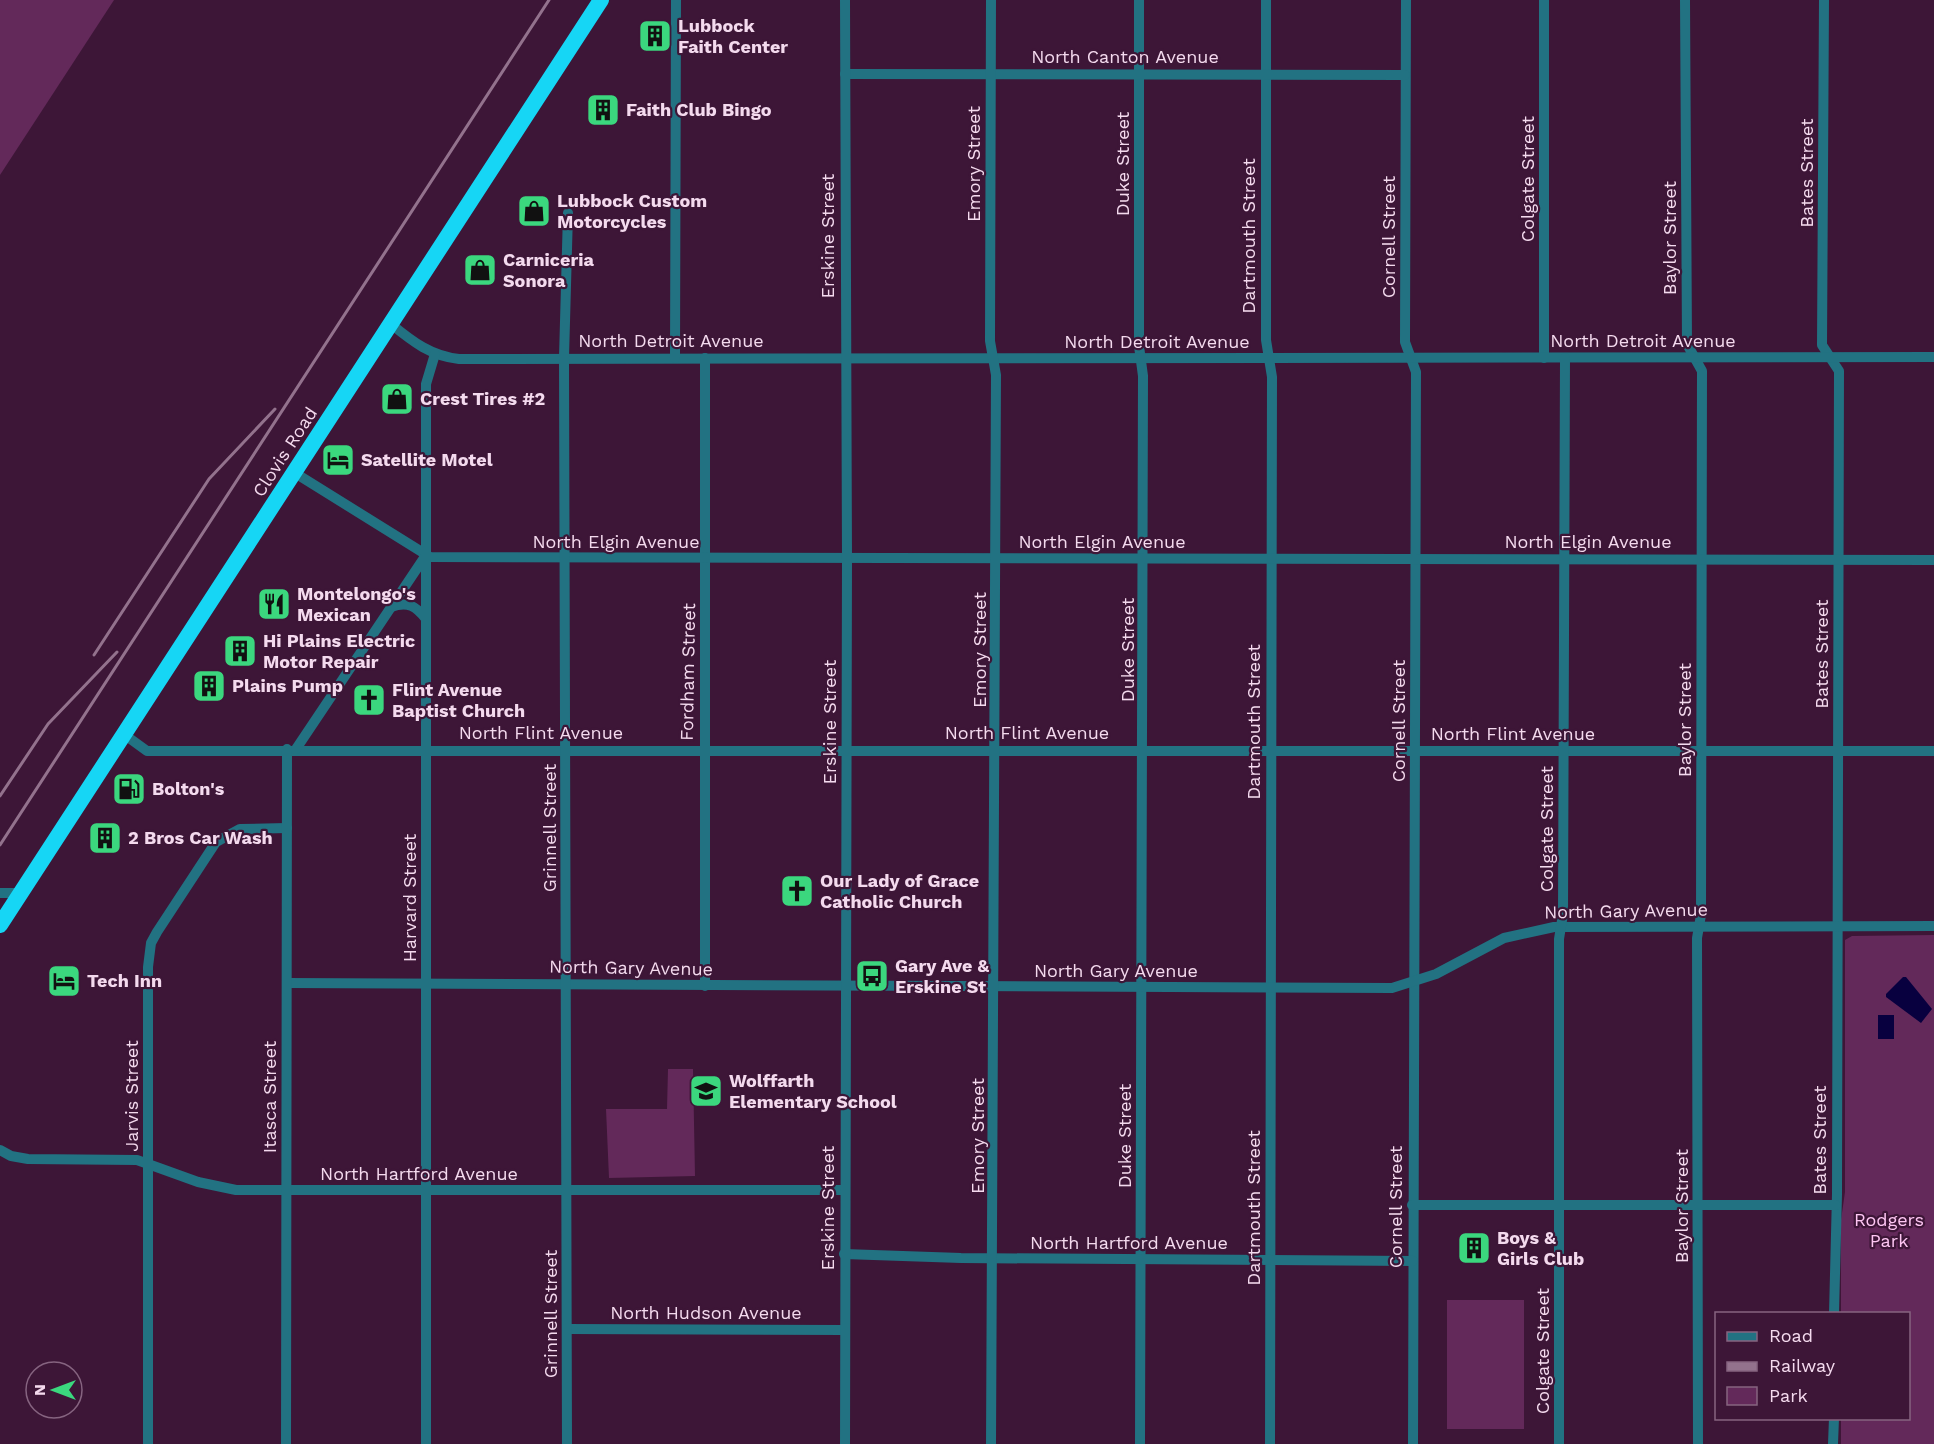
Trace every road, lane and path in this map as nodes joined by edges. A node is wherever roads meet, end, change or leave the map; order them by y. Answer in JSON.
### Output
{"nodes":[{"id":1,"x":601,"y":0,"type":"edge"},
{"id":2,"x":676,"y":0,"type":"edge"},
{"id":3,"x":845,"y":0,"type":"edge"},
{"id":4,"x":991,"y":0,"type":"edge"},
{"id":5,"x":1139,"y":0,"type":"edge"},
{"id":6,"x":1266,"y":0,"type":"edge"},
{"id":7,"x":1406,"y":0,"type":"edge"},
{"id":8,"x":1544,"y":0,"type":"edge"},
{"id":9,"x":1685,"y":0,"type":"edge"},
{"id":10,"x":1824,"y":0,"type":"edge"},
{"id":11,"x":1139,"y":73,"type":"junction"},
{"id":12,"x":845,"y":74,"type":"junction"},
{"id":13,"x":991,"y":74,"type":"junction"},
{"id":14,"x":1266,"y":74,"type":"junction"},
{"id":15,"x":1405,"y":75,"type":"junction"},
{"id":16,"x":568,"y":213,"type":"dead end"},
{"id":17,"x":391,"y":324,"type":"junction"},
{"id":18,"x":435,"y":354,"type":"junction"},
{"id":19,"x":1695,"y":357,"type":"junction"},
{"id":20,"x":1830,"y":357,"type":"junction"},
{"id":21,"x":1934,"y":357,"type":"edge"},
{"id":22,"x":564,"y":358,"type":"junction"},
{"id":23,"x":675,"y":358,"type":"junction"},
{"id":24,"x":705,"y":358,"type":"junction"},
{"id":25,"x":845,"y":358,"type":"junction"},
{"id":26,"x":1544,"y":358,"type":"junction"},
{"id":27,"x":1565,"y":358,"type":"junction"},
{"id":28,"x":994,"y":359,"type":"junction"},
{"id":29,"x":1141,"y":359,"type":"junction"},
{"id":30,"x":1269,"y":359,"type":"junction"},
{"id":31,"x":1411,"y":359,"type":"junction"},
{"id":32,"x":295,"y":473,"type":"junction"},
{"id":33,"x":426,"y":555,"type":"junction"},
{"id":34,"x":1144,"y":558,"type":"junction"},
{"id":35,"x":1271,"y":558,"type":"junction"},
{"id":36,"x":1416,"y":558,"type":"junction"},
{"id":37,"x":565,"y":559,"type":"junction"},
{"id":38,"x":706,"y":559,"type":"junction"},
{"id":39,"x":847,"y":559,"type":"junction"},
{"id":40,"x":996,"y":559,"type":"junction"},
{"id":41,"x":1564,"y":559,"type":"junction"},
{"id":42,"x":1702,"y":559,"type":"junction"},
{"id":43,"x":1839,"y":559,"type":"junction"},
{"id":44,"x":1934,"y":560,"type":"edge"},
{"id":45,"x":391,"y":607,"type":"junction"},
{"id":46,"x":426,"y":619,"type":"junction"},
{"id":47,"x":125,"y":735,"type":"junction"},
{"id":48,"x":291,"y":749,"type":"junction"},
{"id":49,"x":566,"y":749,"type":"junction"},
{"id":50,"x":996,"y":749,"type":"junction"},
{"id":51,"x":426,"y":750,"type":"junction"},
{"id":52,"x":703,"y":750,"type":"junction"},
{"id":53,"x":847,"y":750,"type":"junction"},
{"id":54,"x":1144,"y":750,"type":"junction"},
{"id":55,"x":1271,"y":750,"type":"junction"},
{"id":56,"x":1415,"y":750,"type":"junction"},
{"id":57,"x":1563,"y":750,"type":"junction"},
{"id":58,"x":1702,"y":750,"type":"junction"},
{"id":59,"x":1838,"y":750,"type":"junction"},
{"id":60,"x":1934,"y":751,"type":"edge"},
{"id":61,"x":287,"y":828,"type":"junction"},
{"id":62,"x":0,"y":893,"type":"edge"},
{"id":63,"x":21,"y":893,"type":"junction"},
{"id":64,"x":0,"y":925,"type":"edge"},
{"id":65,"x":1700,"y":926,"type":"junction"},
{"id":66,"x":1837,"y":926,"type":"junction"},
{"id":67,"x":1934,"y":926,"type":"edge"},
{"id":68,"x":1561,"y":927,"type":"junction"},
{"id":69,"x":427,"y":982,"type":"junction"},
{"id":70,"x":1414,"y":982,"type":"junction"},
{"id":71,"x":286,"y":983,"type":"junction"},
{"id":72,"x":566,"y":985,"type":"junction"},
{"id":73,"x":705,"y":986,"type":"junction"},
{"id":74,"x":845,"y":987,"type":"junction"},
{"id":75,"x":995,"y":987,"type":"junction"},
{"id":76,"x":1143,"y":987,"type":"junction"},
{"id":77,"x":1271,"y":987,"type":"junction"},
{"id":78,"x":0,"y":1150,"type":"edge"},
{"id":79,"x":149,"y":1164,"type":"junction"},
{"id":80,"x":427,"y":1189,"type":"junction"},
{"id":81,"x":844,"y":1190,"type":"junction"},
{"id":82,"x":286,"y":1191,"type":"junction"},
{"id":83,"x":567,"y":1191,"type":"junction"},
{"id":84,"x":1412,"y":1205,"type":"junction"},
{"id":85,"x":1560,"y":1205,"type":"junction"},
{"id":86,"x":1698,"y":1205,"type":"junction"},
{"id":87,"x":1836,"y":1205,"type":"junction"},
{"id":88,"x":844,"y":1254,"type":"junction"},
{"id":89,"x":992,"y":1258,"type":"junction"},
{"id":90,"x":1141,"y":1259,"type":"junction"},
{"id":91,"x":1271,"y":1260,"type":"junction"},
{"id":92,"x":1413,"y":1261,"type":"junction"},
{"id":93,"x":1834,"y":1312,"type":"edge"},
{"id":94,"x":567,"y":1329,"type":"junction"},
{"id":95,"x":845,"y":1330,"type":"junction"},
{"id":96,"x":1834,"y":1420,"type":"edge"},
{"id":97,"x":148,"y":1444,"type":"edge"},
{"id":98,"x":286,"y":1444,"type":"edge"},
{"id":99,"x":426,"y":1444,"type":"edge"},
{"id":100,"x":567,"y":1444,"type":"edge"},
{"id":101,"x":845,"y":1444,"type":"edge"},
{"id":102,"x":991,"y":1444,"type":"edge"},
{"id":103,"x":1140,"y":1444,"type":"edge"},
{"id":104,"x":1270,"y":1444,"type":"edge"},
{"id":105,"x":1413,"y":1444,"type":"edge"},
{"id":106,"x":1559,"y":1444,"type":"edge"},
{"id":107,"x":1698,"y":1444,"type":"edge"},
{"id":108,"x":1833,"y":1444,"type":"edge"}],
"edges":[{"from":1,"to":17,"type":"highway","name":"Clovis Road"},
{"from":2,"to":23,"type":"street"},
{"from":3,"to":12,"type":"street","name":"Erskine Street"},
{"from":4,"to":13,"type":"street","name":"Emory Street"},
{"from":5,"to":11,"type":"street","name":"Duke Street"},
{"from":6,"to":14,"type":"street","name":"Dartmouth Street"},
{"from":7,"to":15,"type":"street","name":"Cornell Street"},
{"from":8,"to":26,"type":"street","name":"Colgate Street"},
{"from":9,"to":19,"type":"street","name":"Baylor Street"},
{"from":10,"to":20,"type":"street","name":"Bates Street"},
{"from":11,"to":13,"type":"street","name":"North Canton Avenue"},
{"from":11,"to":14,"type":"street","name":"North Canton Avenue"},
{"from":11,"to":29,"type":"street","name":"Duke Street"},
{"from":12,"to":13,"type":"street","name":"North Canton Avenue"},
{"from":12,"to":25,"type":"street","name":"Erskine Street"},
{"from":13,"to":28,"type":"street","name":"Emory Street"},
{"from":14,"to":15,"type":"street","name":"North Canton Avenue"},
{"from":14,"to":30,"type":"street","name":"Dartmouth Street"},
{"from":15,"to":31,"type":"street","name":"Cornell Street"},
{"from":16,"to":22,"type":"street","name":"Grinnell Street"},
{"from":17,"to":18,"type":"street","name":"North Detroit Avenue"},
{"from":17,"to":32,"type":"highway","name":"Clovis Road"},
{"from":18,"to":22,"type":"street","name":"North Detroit Avenue"},
{"from":18,"to":33,"type":"street","name":"Harvard Street"},
{"from":19,"to":20,"type":"street","name":"North Detroit Avenue"},
{"from":19,"to":27,"type":"street","name":"North Detroit Avenue"},
{"from":19,"to":42,"type":"street","name":"Baylor Street"},
{"from":20,"to":21,"type":"street","name":"North Detroit Avenue"},
{"from":20,"to":43,"type":"street","name":"Bates Street"},
{"from":22,"to":23,"type":"street","name":"North Detroit Avenue"},
{"from":22,"to":37,"type":"street","name":"Grinnell Street"},
{"from":23,"to":24,"type":"street","name":"North Detroit Avenue"},
{"from":24,"to":25,"type":"street","name":"North Detroit Avenue"},
{"from":24,"to":38,"type":"street","name":"Fordham Street"},
{"from":25,"to":28,"type":"street","name":"North Detroit Avenue"},
{"from":25,"to":39,"type":"street","name":"Erskine Street"},
{"from":26,"to":27,"type":"street","name":"North Detroit Avenue"},
{"from":26,"to":31,"type":"street","name":"North Detroit Avenue"},
{"from":27,"to":41,"type":"street","name":"Colgate Street"},
{"from":28,"to":29,"type":"street","name":"North Detroit Avenue"},
{"from":28,"to":40,"type":"street","name":"Emory Street"},
{"from":29,"to":30,"type":"street","name":"North Detroit Avenue"},
{"from":29,"to":34,"type":"street","name":"Duke Street"},
{"from":30,"to":31,"type":"street","name":"North Detroit Avenue"},
{"from":30,"to":35,"type":"street","name":"Dartmouth Street"},
{"from":31,"to":36,"type":"street","name":"Cornell Street"},
{"from":32,"to":33,"type":"street"},
{"from":32,"to":47,"type":"highway","name":"Clovis Road"},
{"from":33,"to":37,"type":"street","name":"North Elgin Avenue"},
{"from":33,"to":45,"type":"street"},
{"from":33,"to":46,"type":"street","name":"Harvard Street"},
{"from":34,"to":35,"type":"street","name":"North Elgin Avenue"},
{"from":34,"to":40,"type":"street","name":"North Elgin Avenue"},
{"from":34,"to":54,"type":"street","name":"Duke Street"},
{"from":35,"to":36,"type":"street","name":"North Elgin Avenue"},
{"from":35,"to":55,"type":"street","name":"Dartmouth Street"},
{"from":36,"to":41,"type":"street","name":"North Elgin Avenue"},
{"from":36,"to":56,"type":"street","name":"Cornell Street"},
{"from":37,"to":38,"type":"street","name":"North Elgin Avenue"},
{"from":37,"to":49,"type":"street","name":"Grinnell Street"},
{"from":38,"to":39,"type":"street","name":"North Elgin Avenue"},
{"from":38,"to":52,"type":"street","name":"Fordham Street"},
{"from":39,"to":40,"type":"street","name":"North Elgin Avenue"},
{"from":39,"to":53,"type":"street","name":"Erskine Street"},
{"from":40,"to":50,"type":"street","name":"Emory Street"},
{"from":41,"to":42,"type":"street","name":"North Elgin Avenue"},
{"from":41,"to":57,"type":"street","name":"Colgate Street"},
{"from":42,"to":43,"type":"street","name":"North Elgin Avenue"},
{"from":42,"to":58,"type":"street","name":"Baylor Street"},
{"from":43,"to":44,"type":"street","name":"North Elgin Avenue"},
{"from":43,"to":59,"type":"street","name":"Bates Street"},
{"from":45,"to":46,"type":"street"},
{"from":45,"to":48,"type":"street"},
{"from":46,"to":51,"type":"street","name":"Harvard Street"},
{"from":47,"to":48,"type":"street","name":"North Flint Avenue"},
{"from":47,"to":63,"type":"highway","name":"Clovis Road"},
{"from":48,"to":51,"type":"street","name":"North Flint Avenue"},
{"from":48,"to":61,"type":"street","name":"Itasca Street"},
{"from":49,"to":51,"type":"street","name":"North Flint Avenue"},
{"from":49,"to":52,"type":"street","name":"North Flint Avenue"},
{"from":49,"to":72,"type":"street","name":"Grinnell Street"},
{"from":50,"to":53,"type":"street","name":"North Flint Avenue"},
{"from":50,"to":54,"type":"street","name":"North Flint Avenue"},
{"from":50,"to":75,"type":"street","name":"Emory Street"},
{"from":51,"to":69,"type":"street","name":"Harvard Street"},
{"from":52,"to":53,"type":"street","name":"North Flint Avenue"},
{"from":52,"to":73,"type":"street","name":"Fordham Street"},
{"from":53,"to":74,"type":"street","name":"Erskine Street"},
{"from":54,"to":55,"type":"street","name":"North Flint Avenue"},
{"from":54,"to":76,"type":"street","name":"Duke Street"},
{"from":55,"to":56,"type":"street","name":"North Flint Avenue"},
{"from":55,"to":77,"type":"street","name":"Dartmouth Street"},
{"from":56,"to":57,"type":"street","name":"North Flint Avenue"},
{"from":56,"to":70,"type":"street","name":"Cornell Street"},
{"from":57,"to":58,"type":"street","name":"North Flint Avenue"},
{"from":57,"to":68,"type":"street","name":"Colgate Street"},
{"from":58,"to":59,"type":"street","name":"North Flint Avenue"},
{"from":58,"to":65,"type":"street","name":"Baylor Street"},
{"from":59,"to":60,"type":"street","name":"North Flint Avenue"},
{"from":59,"to":66,"type":"street","name":"Bates Street"},
{"from":61,"to":71,"type":"street","name":"Itasca Street"},
{"from":61,"to":79,"type":"street","name":"Jarvis Street"},
{"from":62,"to":63,"type":"street"},
{"from":63,"to":64,"type":"highway","name":"Clovis Road"},
{"from":65,"to":66,"type":"street","name":"North Gary Avenue"},
{"from":65,"to":68,"type":"street","name":"North Gary Avenue"},
{"from":65,"to":86,"type":"street","name":"Baylor Street"},
{"from":66,"to":67,"type":"street","name":"North Gary Avenue"},
{"from":66,"to":87,"type":"street","name":"Bates Street"},
{"from":68,"to":70,"type":"street","name":"North Gary Avenue"},
{"from":68,"to":85,"type":"street","name":"Colgate Street"},
{"from":69,"to":71,"type":"street","name":"North Gary Avenue"},
{"from":69,"to":72,"type":"street","name":"North Gary Avenue"},
{"from":69,"to":80,"type":"street","name":"Harvard Street"},
{"from":70,"to":77,"type":"street","name":"North Gary Avenue"},
{"from":70,"to":84,"type":"street","name":"Cornell Street"},
{"from":71,"to":82,"type":"street","name":"Itasca Street"},
{"from":72,"to":73,"type":"street","name":"North Gary Avenue"},
{"from":72,"to":83,"type":"street","name":"Grinnell Street"},
{"from":73,"to":74,"type":"street","name":"North Gary Avenue"},
{"from":74,"to":75,"type":"street","name":"North Gary Avenue"},
{"from":74,"to":81,"type":"street","name":"Erskine Street"},
{"from":75,"to":76,"type":"street","name":"North Gary Avenue"},
{"from":75,"to":89,"type":"street","name":"Emory Street"},
{"from":76,"to":77,"type":"street","name":"North Gary Avenue"},
{"from":76,"to":90,"type":"street","name":"Duke Street"},
{"from":77,"to":91,"type":"street","name":"Dartmouth Street"},
{"from":78,"to":79,"type":"street","name":"North Hartford Avenue"},
{"from":79,"to":82,"type":"street","name":"North Hartford Avenue"},
{"from":79,"to":97,"type":"street","name":"Jarvis Street"},
{"from":80,"to":82,"type":"street","name":"North Hartford Avenue"},
{"from":80,"to":83,"type":"street","name":"North Hartford Avenue"},
{"from":80,"to":99,"type":"street","name":"Harvard Street"},
{"from":81,"to":83,"type":"street","name":"North Hartford Avenue"},
{"from":81,"to":88,"type":"street","name":"Erskine Street"},
{"from":82,"to":98,"type":"street","name":"Itasca Street"},
{"from":83,"to":94,"type":"street","name":"Grinnell Street"},
{"from":84,"to":85,"type":"street"},
{"from":84,"to":92,"type":"street","name":"Cornell Street"},
{"from":85,"to":86,"type":"street"},
{"from":85,"to":106,"type":"street","name":"Colgate Street"},
{"from":86,"to":87,"type":"street"},
{"from":86,"to":107,"type":"street","name":"Baylor Street"},
{"from":87,"to":93,"type":"street","name":"Bates Street"},
{"from":88,"to":89,"type":"street","name":"North Hartford Avenue"},
{"from":88,"to":95,"type":"street","name":"Erskine Street"},
{"from":89,"to":90,"type":"street","name":"North Hartford Avenue"},
{"from":89,"to":102,"type":"street","name":"Emory Street"},
{"from":90,"to":91,"type":"street","name":"North Hartford Avenue"},
{"from":90,"to":103,"type":"street","name":"Duke Street"},
{"from":91,"to":92,"type":"street","name":"North Hartford Avenue"},
{"from":91,"to":104,"type":"street","name":"Dartmouth Street"},
{"from":92,"to":105,"type":"street","name":"Cornell Street"},
{"from":94,"to":95,"type":"street","name":"North Hudson Avenue"},
{"from":94,"to":100,"type":"street","name":"Grinnell Street"},
{"from":95,"to":101,"type":"street","name":"Erskine Street"},
{"from":96,"to":108,"type":"street"}]}
